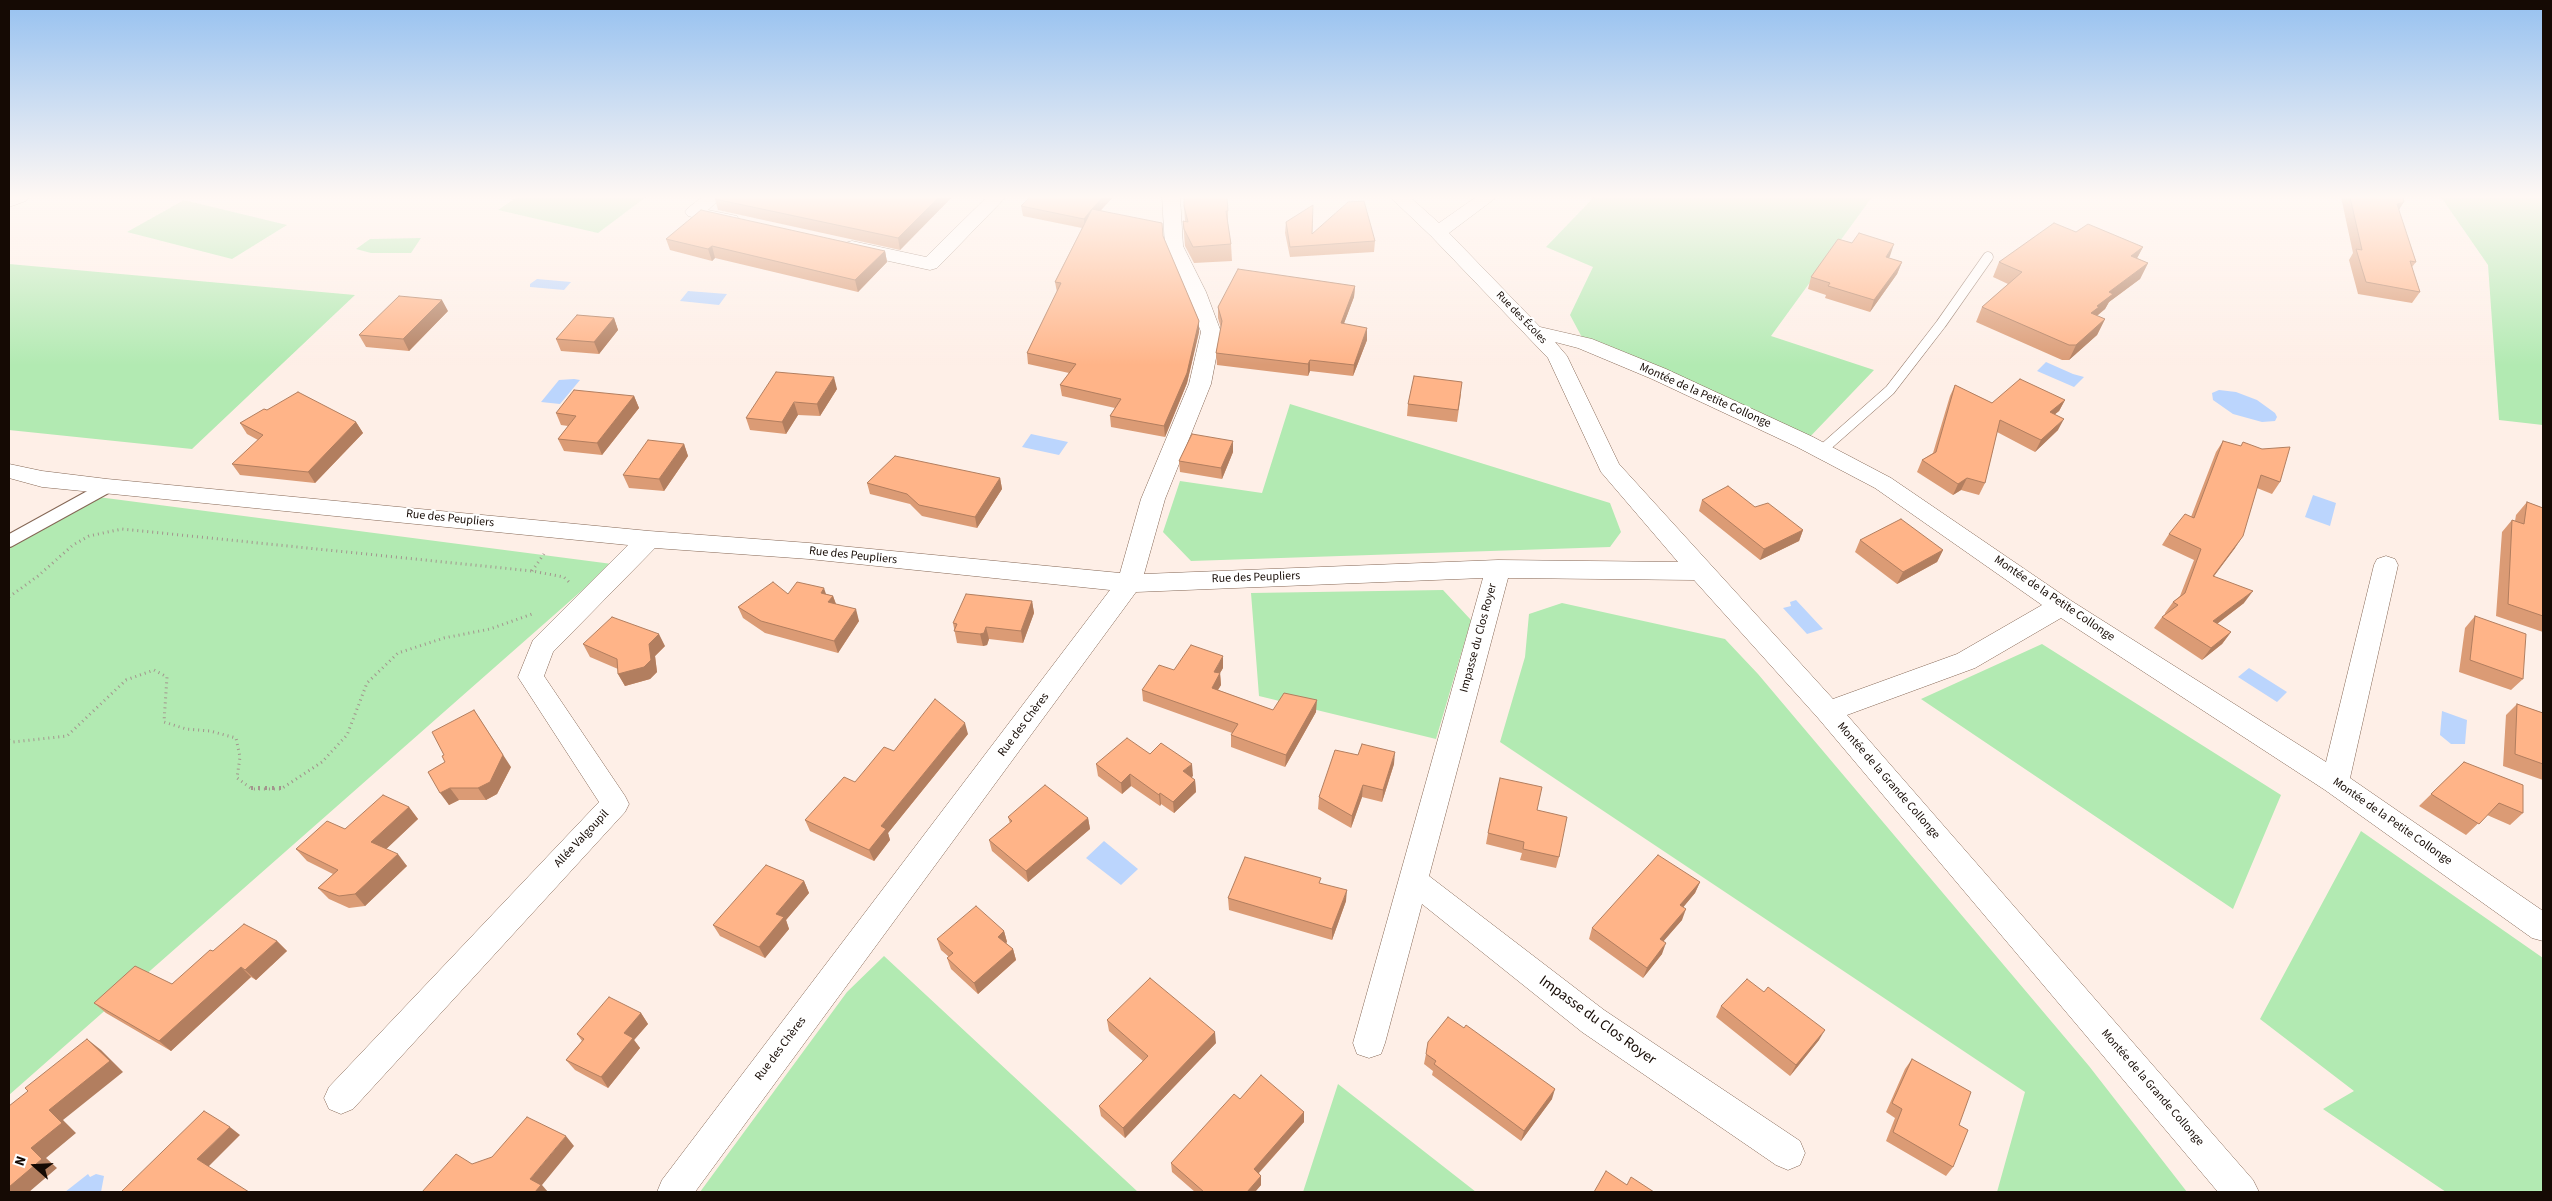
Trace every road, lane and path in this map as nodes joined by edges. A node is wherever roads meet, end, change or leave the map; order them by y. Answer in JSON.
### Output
{"nodes":[{"id":1,"x":881,"y":253,"type":"edge"},
{"id":2,"x":941,"y":253,"type":"edge"},
{"id":3,"x":1177,"y":253,"type":"edge"},
{"id":4,"x":1458,"y":253,"type":"edge"},
{"id":5,"x":1988,"y":257,"type":"dead end"},
{"id":6,"x":1533,"y":331,"type":"junction"},
{"id":7,"x":1557,"y":356,"type":"joint"},
{"id":8,"x":1822,"y":450,"type":"junction"},
{"id":9,"x":9,"y":471,"type":"edge"},
{"id":10,"x":107,"y":487,"type":"junction"},
{"id":11,"x":649,"y":539,"type":"junction"},
{"id":12,"x":9,"y":541,"type":"edge"},
{"id":13,"x":2386,"y":565,"type":"dead end"},
{"id":14,"x":1498,"y":569,"type":"junction"},
{"id":15,"x":1700,"y":572,"type":"junction"},
{"id":16,"x":1129,"y":583,"type":"junction"},
{"id":17,"x":572,"y":586,"type":"dead end"},
{"id":18,"x":9,"y":597,"type":"edge"},
{"id":19,"x":2061,"y":606,"type":"junction"},
{"id":20,"x":540,"y":610,"type":"dead end"},
{"id":21,"x":1828,"y":710,"type":"junction"},
{"id":22,"x":9,"y":740,"type":"edge"},
{"id":23,"x":2336,"y":782,"type":"junction"},
{"id":24,"x":1413,"y":880,"type":"junction"},
{"id":25,"x":2543,"y":928,"type":"edge"},
{"id":26,"x":1370,"y":1043,"type":"dead end"},
{"id":27,"x":341,"y":1098,"type":"dead end"},
{"id":28,"x":1788,"y":1153,"type":"dead end"},
{"id":29,"x":674,"y":1192,"type":"edge"},
{"id":30,"x":2241,"y":1192,"type":"edge"}],
"edges":[{"from":1,"to":2,"type":"street"},
{"from":3,"to":16,"type":"street","name":"Rue des Chères"},
{"from":4,"to":6,"type":"street","name":"Rue des Écoles"},
{"from":5,"to":8,"type":"lane"},
{"from":6,"to":7,"type":"street","name":"Rue des Écoles"},
{"from":6,"to":8,"type":"street","name":"Montée de la Petite Collonge"},
{"from":7,"to":15,"type":"street","name":"Montée de la Grande Collonge"},
{"from":8,"to":19,"type":"street","name":"Montée de la Petite Collonge"},
{"from":9,"to":10,"type":"street","name":"Rue des Peupliers"},
{"from":10,"to":11,"type":"street","name":"Rue des Peupliers"},
{"from":10,"to":12,"type":"lane"},
{"from":11,"to":16,"type":"street","name":"Rue des Peupliers"},
{"from":11,"to":27,"type":"street","name":"Allée Valgoupil"},
{"from":13,"to":23,"type":"street"},
{"from":14,"to":15,"type":"street","name":"Rue des Peupliers"},
{"from":14,"to":16,"type":"street","name":"Rue des Peupliers"},
{"from":14,"to":24,"type":"street","name":"Impasse du Clos Royer"},
{"from":15,"to":21,"type":"street","name":"Montée de la Grande Collonge"},
{"from":16,"to":29,"type":"street","name":"Rue des Chères"},
{"from":17,"to":18,"type":"path"},
{"from":19,"to":21,"type":"street"},
{"from":19,"to":23,"type":"street","name":"Montée de la Petite Collonge"},
{"from":20,"to":22,"type":"path"},
{"from":21,"to":30,"type":"street","name":"Montée de la Grande Collonge"},
{"from":23,"to":25,"type":"street","name":"Montée de la Petite Collonge"},
{"from":24,"to":26,"type":"street","name":"Impasse du Clos Royer"},
{"from":24,"to":28,"type":"street","name":"Impasse du Clos Royer"}]}
